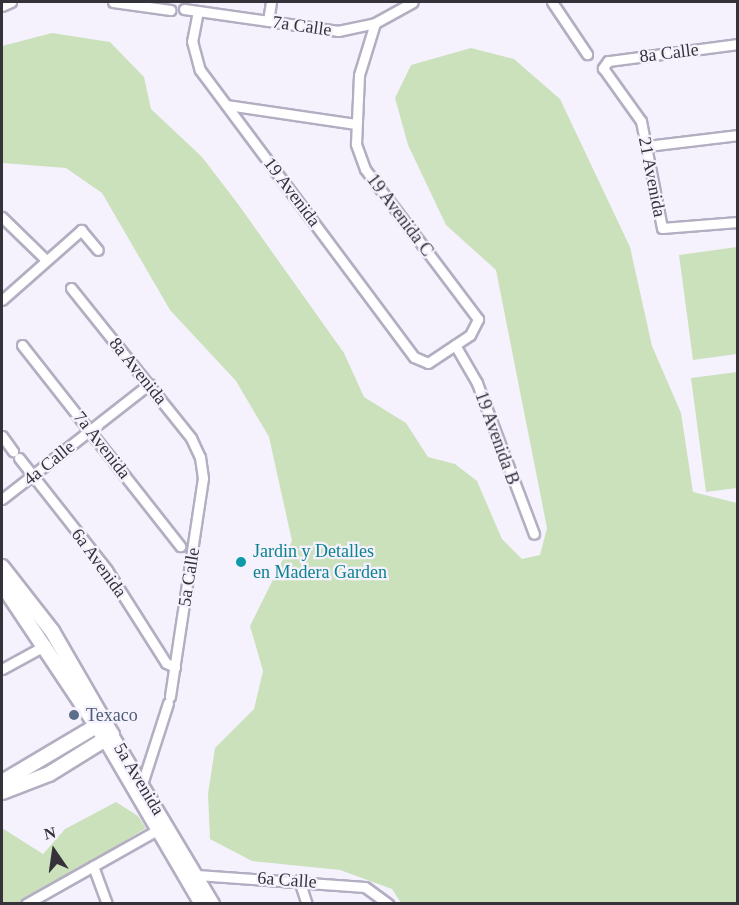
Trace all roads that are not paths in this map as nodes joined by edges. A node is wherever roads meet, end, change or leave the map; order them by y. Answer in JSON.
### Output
{"nodes":[{"id":1,"x":11,"y":2,"type":"edge"},
{"id":2,"x":112,"y":2,"type":"edge"},
{"id":3,"x":271,"y":2,"type":"edge"},
{"id":4,"x":413,"y":2,"type":"edge"},
{"id":5,"x":552,"y":2,"type":"edge"},
{"id":6,"x":2,"y":6,"type":"edge"},
{"id":7,"x":184,"y":9,"type":"dead end"},
{"id":8,"x":170,"y":10,"type":"dead end"},
{"id":9,"x":198,"y":11,"type":"junction"},
{"id":10,"x":268,"y":21,"type":"junction"},
{"id":11,"x":375,"y":22,"type":"junction"},
{"id":12,"x":738,"y":45,"type":"edge"},
{"id":13,"x":587,"y":54,"type":"dead end"},
{"id":14,"x":603,"y":67,"type":"joint"},
{"id":15,"x":228,"y":105,"type":"junction"},
{"id":16,"x":355,"y":124,"type":"junction"},
{"id":17,"x":738,"y":135,"type":"edge"},
{"id":18,"x":647,"y":146,"type":"junction"},
{"id":19,"x":2,"y":217,"type":"edge"},
{"id":20,"x":738,"y":222,"type":"edge"},
{"id":21,"x":98,"y":250,"type":"dead end"},
{"id":22,"x":44,"y":258,"type":"junction"},
{"id":23,"x":71,"y":288,"type":"dead end"},
{"id":24,"x":2,"y":300,"type":"edge"},
{"id":25,"x":22,"y":345,"type":"dead end"},
{"id":26,"x":455,"y":345,"type":"junction"},
{"id":27,"x":148,"y":384,"type":"junction"},
{"id":28,"x":91,"y":430,"type":"junction"},
{"id":29,"x":2,"y":436,"type":"edge"},
{"id":30,"x":200,"y":457,"type":"joint"},
{"id":31,"x":33,"y":476,"type":"junction"},
{"id":32,"x":3,"y":501,"type":"edge"},
{"id":33,"x":534,"y":534,"type":"dead end"},
{"id":34,"x":180,"y":546,"type":"dead end"},
{"id":35,"x":2,"y":567,"type":"edge"},
{"id":36,"x":2,"y":584,"type":"edge"},
{"id":37,"x":46,"y":645,"type":"junction"},
{"id":38,"x":175,"y":667,"type":"junction"},
{"id":39,"x":2,"y":669,"type":"edge"},
{"id":40,"x":101,"y":723,"type":"junction"},
{"id":41,"x":109,"y":737,"type":"junction"},
{"id":42,"x":2,"y":782,"type":"edge"},
{"id":43,"x":142,"y":784,"type":"junction"},
{"id":44,"x":2,"y":792,"type":"edge"},
{"id":45,"x":159,"y":829,"type":"junction"},
{"id":46,"x":93,"y":866,"type":"junction"},
{"id":47,"x":197,"y":875,"type":"junction"},
{"id":48,"x":299,"y":880,"type":"junction"},
{"id":49,"x":26,"y":903,"type":"edge"},
{"id":50,"x":107,"y":903,"type":"edge"},
{"id":51,"x":201,"y":903,"type":"edge"},
{"id":52,"x":213,"y":903,"type":"edge"},
{"id":53,"x":307,"y":903,"type":"edge"},
{"id":54,"x":388,"y":903,"type":"edge"}],
"edges":[{"from":1,"to":6,"type":"street"},
{"from":2,"to":8,"type":"street"},
{"from":3,"to":10,"type":"street"},
{"from":4,"to":11,"type":"street","name":"7a Calle"},
{"from":5,"to":13,"type":"street"},
{"from":7,"to":9,"type":"street","name":"7a Calle"},
{"from":9,"to":10,"type":"street","name":"7a Calle"},
{"from":9,"to":15,"type":"street","name":"19 Avenida"},
{"from":10,"to":11,"type":"street","name":"7a Calle"},
{"from":11,"to":16,"type":"street","name":"19 Avenida C"},
{"from":12,"to":14,"type":"street","name":"8a Calle"},
{"from":14,"to":18,"type":"street","name":"21 Avenida"},
{"from":15,"to":16,"type":"street"},
{"from":15,"to":26,"type":"street","name":"19 Avenida"},
{"from":16,"to":26,"type":"street","name":"19 Avenida C"},
{"from":17,"to":18,"type":"street"},
{"from":18,"to":20,"type":"street","name":"21 Avenida"},
{"from":19,"to":22,"type":"street"},
{"from":21,"to":22,"type":"street"},
{"from":22,"to":24,"type":"street"},
{"from":23,"to":27,"type":"street","name":"8a Avenida"},
{"from":25,"to":28,"type":"street","name":"7a Avenida"},
{"from":26,"to":33,"type":"street","name":"19 Avenida B"},
{"from":27,"to":28,"type":"street","name":"4a Calle"},
{"from":27,"to":30,"type":"street","name":"8a Avenida"},
{"from":28,"to":31,"type":"street","name":"4a Calle"},
{"from":28,"to":34,"type":"street","name":"7a Avenida"},
{"from":29,"to":31,"type":"street","name":"6a Avenida"},
{"from":30,"to":38,"type":"street","name":"5a Calle"},
{"from":31,"to":32,"type":"street","name":"4a Calle"},
{"from":31,"to":38,"type":"street","name":"6a Avenida"},
{"from":35,"to":40,"type":"main road","name":"5a Avenida"},
{"from":36,"to":37,"type":"main road","name":"5a Avenida"},
{"from":37,"to":39,"type":"street"},
{"from":37,"to":40,"type":"main road","name":"5a Avenida"},
{"from":38,"to":43,"type":"street","name":"5a Calle"},
{"from":40,"to":41,"type":"main road","name":"5a Avenida"},
{"from":40,"to":42,"type":"main road"},
{"from":41,"to":43,"type":"street","name":"5a Avenida"},
{"from":41,"to":44,"type":"main road"},
{"from":41,"to":45,"type":"street","name":"5a Avenida"},
{"from":43,"to":47,"type":"street","name":"5a Avenida"},
{"from":45,"to":46,"type":"street"},
{"from":45,"to":51,"type":"street","name":"5a Avenida"},
{"from":46,"to":49,"type":"street"},
{"from":46,"to":50,"type":"street"},
{"from":47,"to":48,"type":"street","name":"6a Calle"},
{"from":47,"to":52,"type":"street","name":"5a Avenida"},
{"from":48,"to":53,"type":"street"},
{"from":48,"to":54,"type":"street","name":"6a Calle"}]}
